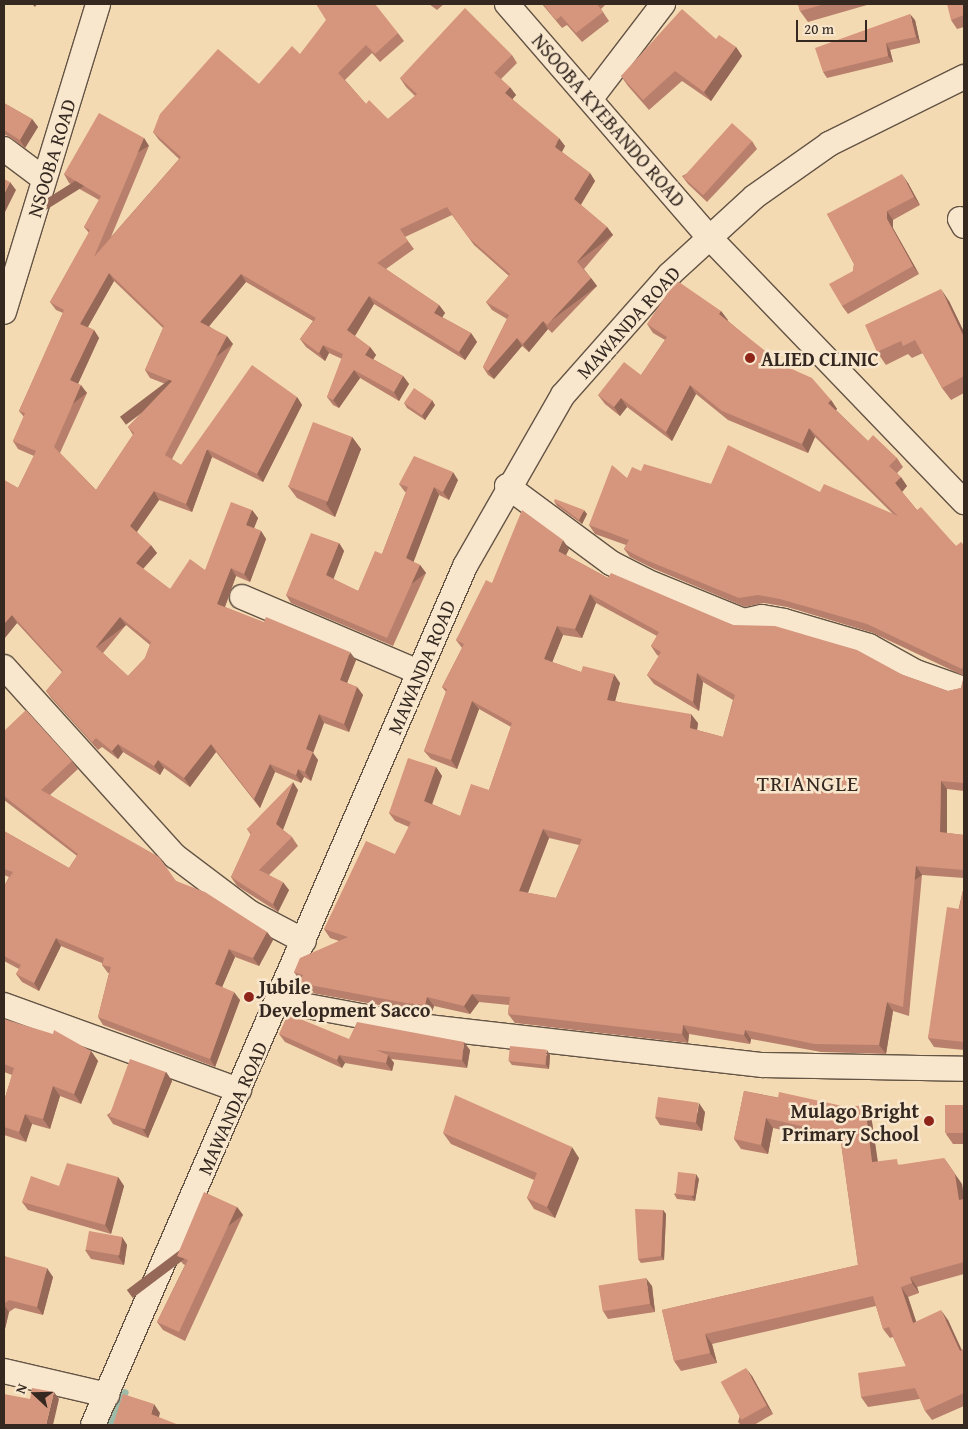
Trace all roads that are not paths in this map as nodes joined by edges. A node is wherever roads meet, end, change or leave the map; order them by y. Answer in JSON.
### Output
{"nodes":[{"id":1,"x":98,"y":4,"type":"edge"},
{"id":2,"x":508,"y":4,"type":"edge"},
{"id":3,"x":664,"y":4,"type":"edge"},
{"id":4,"x":964,"y":77,"type":"edge"},
{"id":5,"x":592,"y":97,"type":"junction"},
{"id":6,"x":4,"y":149,"type":"edge"},
{"id":7,"x":44,"y":179,"type":"junction"},
{"id":8,"x":709,"y":237,"type":"junction"},
{"id":9,"x":4,"y":312,"type":"edge"},
{"id":10,"x":508,"y":486,"type":"junction"},
{"id":11,"x":964,"y":502,"type":"edge"},
{"id":12,"x":242,"y":597,"type":"dead end"},
{"id":13,"x":4,"y":667,"type":"edge"},
{"id":14,"x":418,"y":672,"type":"junction"},
{"id":15,"x":958,"y":687,"type":"edge"},
{"id":16,"x":304,"y":941,"type":"junction"},
{"id":17,"x":280,"y":1001,"type":"junction"},
{"id":18,"x":4,"y":1004,"type":"edge"},
{"id":19,"x":964,"y":1068,"type":"edge"},
{"id":20,"x":239,"y":1090,"type":"junction"},
{"id":21,"x":4,"y":1371,"type":"edge"},
{"id":22,"x":107,"y":1395,"type":"junction"},
{"id":23,"x":93,"y":1425,"type":"edge"}],
"edges":[{"from":1,"to":7,"type":"street","name":"NSOOBA ROAD"},
{"from":2,"to":5,"type":"street","name":"NSOOBA KYEBANDO ROAD"},
{"from":3,"to":5,"type":"street"},
{"from":4,"to":8,"type":"street","name":"MAWANDA ROAD"},
{"from":5,"to":8,"type":"street","name":"NSOOBA KYEBANDO ROAD"},
{"from":6,"to":7,"type":"street"},
{"from":7,"to":9,"type":"street","name":"NSOOBA ROAD"},
{"from":8,"to":10,"type":"street","name":"MAWANDA ROAD"},
{"from":8,"to":11,"type":"street","name":"NSOOBA KYEBANDO ROAD"},
{"from":10,"to":14,"type":"street","name":"MAWANDA ROAD"},
{"from":10,"to":15,"type":"street"},
{"from":12,"to":14,"type":"street"},
{"from":13,"to":16,"type":"street"},
{"from":14,"to":16,"type":"street","name":"MAWANDA ROAD"},
{"from":16,"to":17,"type":"street","name":"MAWANDA ROAD"},
{"from":17,"to":19,"type":"street"},
{"from":17,"to":20,"type":"street","name":"MAWANDA ROAD"},
{"from":18,"to":20,"type":"street"},
{"from":20,"to":22,"type":"street","name":"MAWANDA ROAD"},
{"from":21,"to":22,"type":"street"},
{"from":22,"to":23,"type":"street","name":"MAWANDA ROAD"}]}
